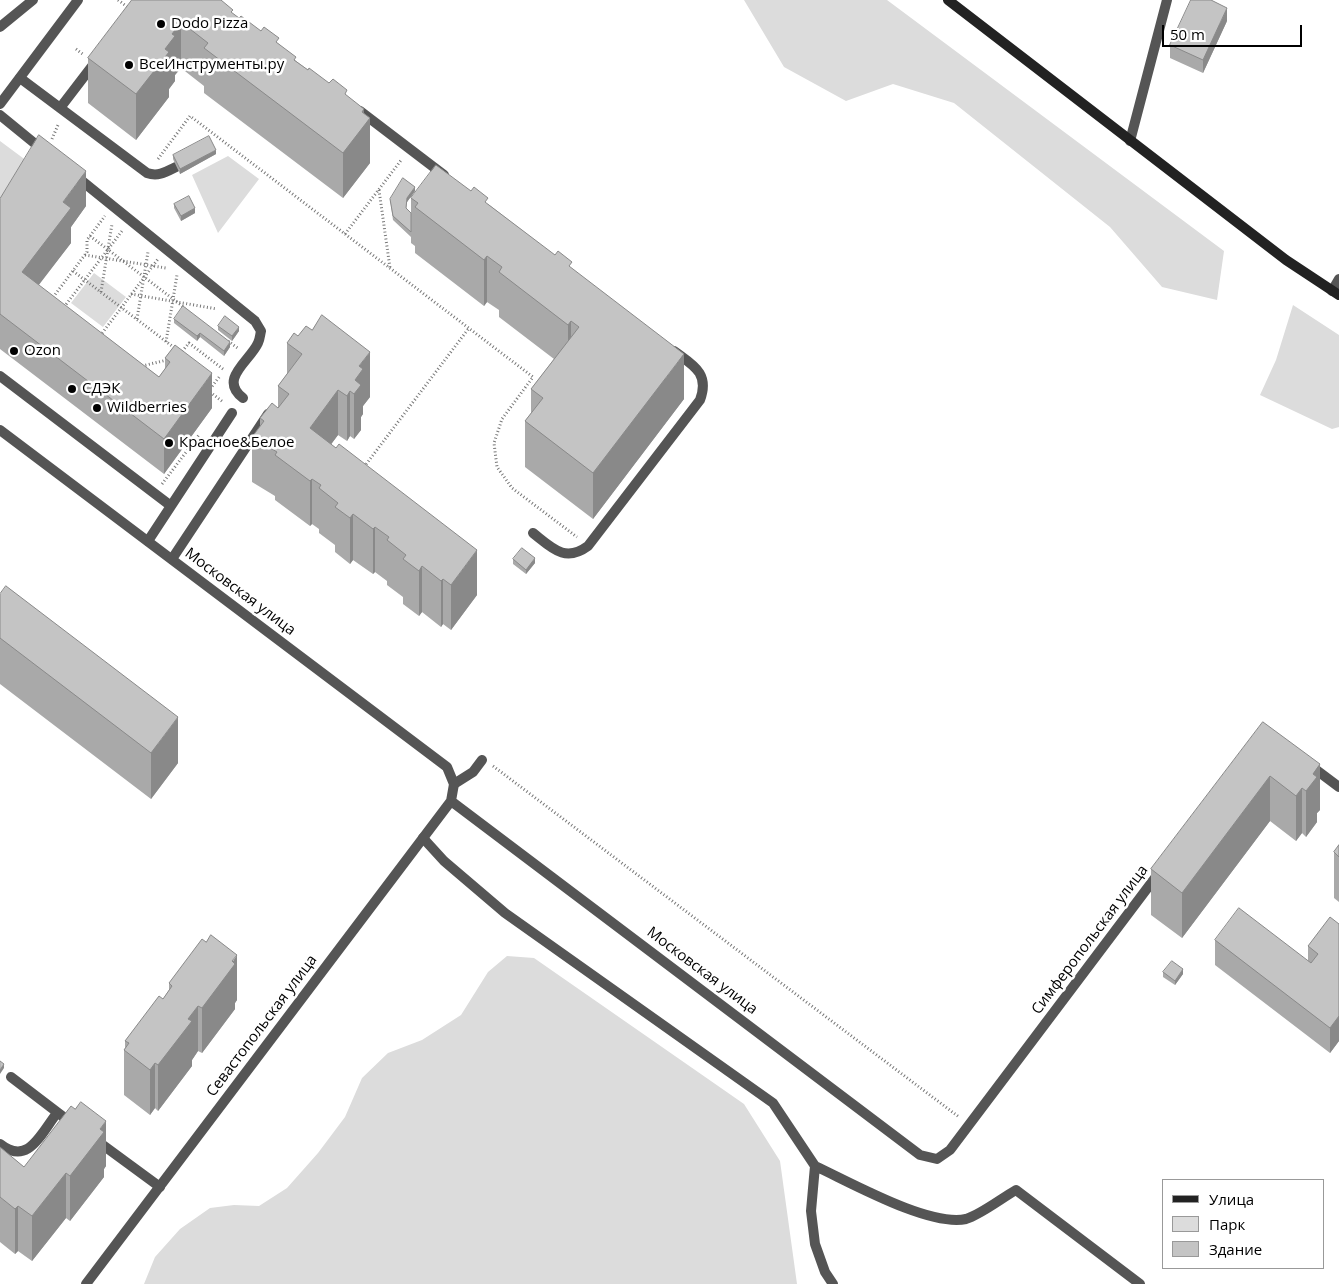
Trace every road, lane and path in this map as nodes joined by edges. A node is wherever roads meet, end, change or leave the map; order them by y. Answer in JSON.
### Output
{"nodes":[{"id":1,"x":32,"y":0,"type":"edge"},
{"id":2,"x":78,"y":0,"type":"edge"},
{"id":3,"x":118,"y":0,"type":"edge"},
{"id":4,"x":948,"y":0,"type":"edge"},
{"id":5,"x":1167,"y":0,"type":"edge"},
{"id":6,"x":133,"y":12,"type":"edge"},
{"id":7,"x":0,"y":27,"type":"edge"},
{"id":8,"x":100,"y":56,"type":"edge"},
{"id":9,"x":20,"y":78,"type":"junction"},
{"id":10,"x":0,"y":104,"type":"edge"},
{"id":11,"x":353,"y":105,"type":"edge"},
{"id":12,"x":60,"y":108,"type":"junction"},
{"id":13,"x":0,"y":115,"type":"edge"},
{"id":14,"x":1130,"y":141,"type":"junction"},
{"id":15,"x":410,"y":148,"type":"junction"},
{"id":16,"x":48,"y":154,"type":"joint"},
{"id":17,"x":176,"y":167,"type":"edge"},
{"id":18,"x":70,"y":172,"type":"edge"},
{"id":19,"x":147,"y":173,"type":"junction"},
{"id":20,"x":452,"y":180,"type":"edge"},
{"id":21,"x":379,"y":189,"type":"junction"},
{"id":22,"x":99,"y":209,"type":"dead end"},
{"id":23,"x":110,"y":210,"type":"junction"},
{"id":24,"x":112,"y":219,"type":"junction"},
{"id":25,"x":124,"y":228,"type":"junction"},
{"id":26,"x":130,"y":234,"type":"dead end"},
{"id":27,"x":345,"y":234,"type":"junction"},
{"id":28,"x":90,"y":236,"type":"junction"},
{"id":29,"x":166,"y":249,"type":"junction"},
{"id":30,"x":108,"y":250,"type":"junction"},
{"id":31,"x":85,"y":255,"type":"junction"},
{"id":32,"x":159,"y":257,"type":"junction"},
{"id":33,"x":101,"y":258,"type":"junction"},
{"id":34,"x":106,"y":258,"type":"junction"},
{"id":35,"x":123,"y":261,"type":"junction"},
{"id":36,"x":146,"y":265,"type":"junction"},
{"id":37,"x":153,"y":266,"type":"junction"},
{"id":38,"x":390,"y":268,"type":"junction"},
{"id":39,"x":174,"y":269,"type":"junction"},
{"id":40,"x":73,"y":271,"type":"junction"},
{"id":41,"x":178,"y":272,"type":"junction"},
{"id":42,"x":144,"y":277,"type":"junction"},
{"id":43,"x":185,"y":278,"type":"dead end"},
{"id":44,"x":1339,"y":279,"type":"edge"},
{"id":45,"x":85,"y":280,"type":"junction"},
{"id":46,"x":101,"y":292,"type":"junction"},
{"id":47,"x":1336,"y":293,"type":"edge"},
{"id":48,"x":131,"y":294,"type":"junction"},
{"id":49,"x":141,"y":296,"type":"junction"},
{"id":50,"x":174,"y":301,"type":"junction"},
{"id":51,"x":218,"y":305,"type":"dead end"},
{"id":52,"x":54,"y":308,"type":"edge"},
{"id":53,"x":121,"y":308,"type":"junction"},
{"id":54,"x":60,"y":312,"type":"edge"},
{"id":55,"x":193,"y":314,"type":"edge"},
{"id":56,"x":137,"y":319,"type":"junction"},
{"id":57,"x":469,"y":328,"type":"junction"},
{"id":58,"x":224,"y":338,"type":"edge"},
{"id":59,"x":96,"y":340,"type":"edge"},
{"id":60,"x":166,"y":342,"type":"junction"},
{"id":61,"x":664,"y":343,"type":"edge"},
{"id":62,"x":244,"y":345,"type":"dead end"},
{"id":63,"x":240,"y":350,"type":"junction"},
{"id":64,"x":181,"y":353,"type":"junction"},
{"id":65,"x":234,"y":357,"type":"dead end"},
{"id":66,"x":177,"y":359,"type":"edge"},
{"id":67,"x":173,"y":364,"type":"edge"},
{"id":68,"x":229,"y":364,"type":"dead end"},
{"id":69,"x":134,"y":368,"type":"edge"},
{"id":70,"x":224,"y":371,"type":"junction"},
{"id":71,"x":0,"y":376,"type":"edge"},
{"id":72,"x":201,"y":386,"type":"edge"},
{"id":73,"x":208,"y":391,"type":"junction"},
{"id":74,"x":226,"y":398,"type":"dead end"},
{"id":75,"x":243,"y":398,"type":"dead end"},
{"id":76,"x":223,"y":402,"type":"junction"},
{"id":77,"x":274,"y":406,"type":"edge"},
{"id":78,"x":218,"y":410,"type":"dead end"},
{"id":79,"x":232,"y":413,"type":"dead end"},
{"id":80,"x":0,"y":430,"type":"edge"},
{"id":81,"x":201,"y":432,"type":"dead end"},
{"id":82,"x":362,"y":470,"type":"edge"},
{"id":83,"x":162,"y":486,"type":"dead end"},
{"id":84,"x":171,"y":506,"type":"junction"},
{"id":85,"x":532,"y":533,"type":"dead end"},
{"id":86,"x":148,"y":541,"type":"junction"},
{"id":87,"x":588,"y":546,"type":"junction"},
{"id":88,"x":172,"y":559,"type":"junction"},
{"id":89,"x":482,"y":760,"type":"dead end"},
{"id":90,"x":1302,"y":760,"type":"edge"},
{"id":91,"x":502,"y":771,"type":"dead end"},
{"id":92,"x":454,"y":784,"type":"junction"},
{"id":93,"x":1339,"y":787,"type":"edge"},
{"id":94,"x":452,"y":801,"type":"junction"},
{"id":95,"x":423,"y":838,"type":"junction"},
{"id":96,"x":1166,"y":864,"type":"edge"},
{"id":97,"x":11,"y":1078,"type":"dead end"},
{"id":98,"x":57,"y":1113,"type":"junction"},
{"id":99,"x":969,"y":1125,"type":"junction"},
{"id":100,"x":0,"y":1144,"type":"edge"},
{"id":101,"x":937,"y":1159,"type":"joint"},
{"id":102,"x":815,"y":1166,"type":"junction"},
{"id":103,"x":160,"y":1187,"type":"junction"},
{"id":104,"x":86,"y":1284,"type":"edge"},
{"id":105,"x":833,"y":1284,"type":"edge"},
{"id":106,"x":1140,"y":1284,"type":"edge"}],
"edges":[{"from":1,"to":7,"type":"street"},
{"from":2,"to":9,"type":"street"},
{"from":3,"to":6,"type":"path"},
{"from":4,"to":14,"type":"main road"},
{"from":5,"to":14,"type":"street"},
{"from":8,"to":12,"type":"street"},
{"from":9,"to":10,"type":"street"},
{"from":9,"to":12,"type":"street"},
{"from":11,"to":15,"type":"street"},
{"from":12,"to":16,"type":"path"},
{"from":12,"to":19,"type":"street"},
{"from":13,"to":16,"type":"street"},
{"from":14,"to":47,"type":"main road"},
{"from":15,"to":20,"type":"street"},
{"from":15,"to":21,"type":"path"},
{"from":17,"to":19,"type":"street"},
{"from":18,"to":23,"type":"street"},
{"from":19,"to":27,"type":"path"},
{"from":21,"to":27,"type":"path"},
{"from":21,"to":38,"type":"path"},
{"from":22,"to":23,"type":"path"},
{"from":23,"to":24,"type":"path"},
{"from":23,"to":28,"type":"path"},
{"from":23,"to":29,"type":"street"},
{"from":24,"to":25,"type":"path"},
{"from":24,"to":30,"type":"path"},
{"from":25,"to":26,"type":"path"},
{"from":25,"to":30,"type":"path"},
{"from":27,"to":38,"type":"path"},
{"from":28,"to":30,"type":"path"},
{"from":28,"to":31,"type":"path"},
{"from":29,"to":32,"type":"path"},
{"from":29,"to":75,"type":"street"},
{"from":30,"to":33,"type":"path"},
{"from":30,"to":34,"type":"path"},
{"from":30,"to":35,"type":"path"},
{"from":31,"to":33,"type":"path"},
{"from":31,"to":40,"type":"path"},
{"from":32,"to":36,"type":"path"},
{"from":32,"to":37,"type":"path"},
{"from":32,"to":39,"type":"path"},
{"from":33,"to":34,"type":"path"},
{"from":33,"to":45,"type":"path"},
{"from":34,"to":35,"type":"path"},
{"from":34,"to":46,"type":"path"},
{"from":35,"to":36,"type":"path"},
{"from":35,"to":42,"type":"path"},
{"from":36,"to":37,"type":"path"},
{"from":36,"to":42,"type":"path"},
{"from":37,"to":39,"type":"path"},
{"from":37,"to":42,"type":"path"},
{"from":38,"to":57,"type":"path"},
{"from":39,"to":41,"type":"path"},
{"from":40,"to":45,"type":"path"},
{"from":40,"to":52,"type":"path"},
{"from":41,"to":43,"type":"path"},
{"from":41,"to":50,"type":"path"},
{"from":42,"to":48,"type":"path"},
{"from":42,"to":49,"type":"path"},
{"from":42,"to":50,"type":"path"},
{"from":44,"to":47,"type":"street"},
{"from":45,"to":46,"type":"path"},
{"from":45,"to":54,"type":"path"},
{"from":46,"to":53,"type":"path"},
{"from":48,"to":49,"type":"path"},
{"from":48,"to":53,"type":"path"},
{"from":49,"to":50,"type":"path"},
{"from":49,"to":56,"type":"path"},
{"from":50,"to":51,"type":"path"},
{"from":50,"to":55,"type":"path"},
{"from":50,"to":60,"type":"path"},
{"from":53,"to":56,"type":"path"},
{"from":53,"to":59,"type":"path"},
{"from":56,"to":60,"type":"path"},
{"from":57,"to":82,"type":"path"},
{"from":57,"to":87,"type":"path"},
{"from":58,"to":63,"type":"path"},
{"from":60,"to":64,"type":"path"},
{"from":61,"to":87,"type":"street"},
{"from":62,"to":63,"type":"path"},
{"from":63,"to":65,"type":"path"},
{"from":64,"to":66,"type":"path"},
{"from":64,"to":70,"type":"path"},
{"from":67,"to":69,"type":"path"},
{"from":68,"to":70,"type":"path"},
{"from":70,"to":73,"type":"path"},
{"from":71,"to":84,"type":"street"},
{"from":72,"to":73,"type":"path"},
{"from":73,"to":76,"type":"path"},
{"from":74,"to":76,"type":"path"},
{"from":76,"to":78,"type":"path"},
{"from":77,"to":88,"type":"street"},
{"from":79,"to":84,"type":"street"},
{"from":80,"to":86,"type":"street","name":"Московская улица"},
{"from":81,"to":83,"type":"path"},
{"from":84,"to":86,"type":"street"},
{"from":85,"to":87,"type":"street"},
{"from":86,"to":88,"type":"street","name":"Московская улица"},
{"from":88,"to":92,"type":"street","name":"Московская улица"},
{"from":89,"to":92,"type":"street"},
{"from":90,"to":93,"type":"street"},
{"from":91,"to":99,"type":"path"},
{"from":92,"to":94,"type":"street"},
{"from":94,"to":95,"type":"street","name":"Севастопольская улица"},
{"from":94,"to":101,"type":"street","name":"Московская улица"},
{"from":95,"to":102,"type":"street"},
{"from":95,"to":103,"type":"street","name":"Севастопольская улица"},
{"from":96,"to":99,"type":"street","name":"Симферопольская улица"},
{"from":97,"to":98,"type":"street"},
{"from":98,"to":100,"type":"street"},
{"from":98,"to":103,"type":"street"},
{"from":99,"to":101,"type":"street","name":"Симферопольская улица"},
{"from":102,"to":105,"type":"street"},
{"from":102,"to":106,"type":"street"},
{"from":103,"to":104,"type":"street","name":"Севастопольская улица"}]}
